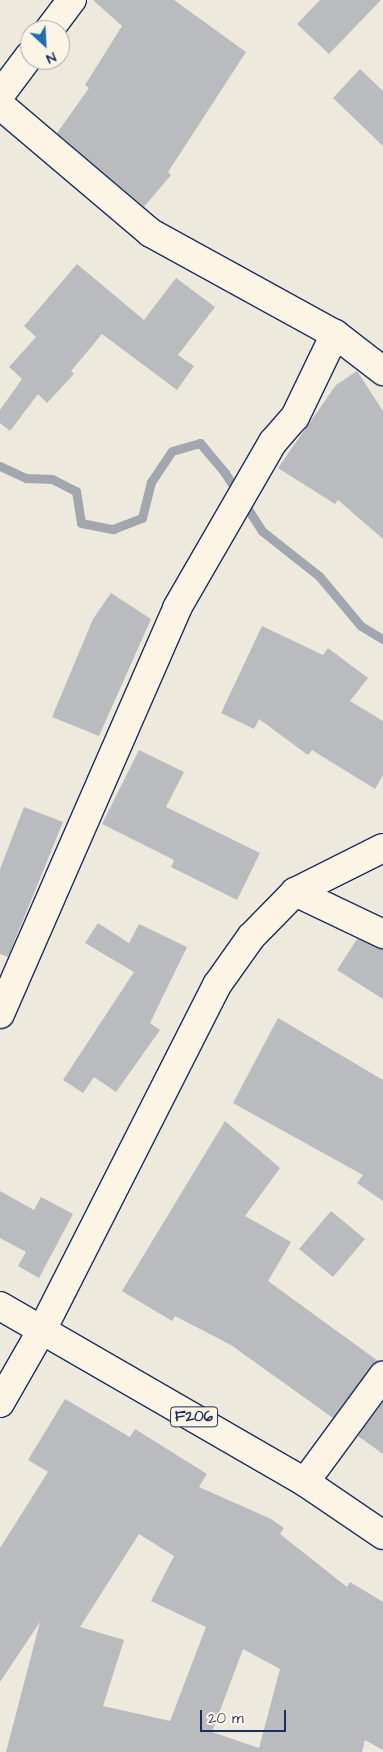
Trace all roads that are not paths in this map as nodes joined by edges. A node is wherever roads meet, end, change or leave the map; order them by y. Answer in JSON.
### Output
{"nodes":[{"id":1,"x":72,"y":0,"type":"edge"},
{"id":2,"x":57,"y":20,"type":"edge"},
{"id":3,"x":20,"y":68,"type":"edge"},
{"id":4,"x":0,"y":95,"type":"edge"},
{"id":5,"x":0,"y":105,"type":"edge"},
{"id":6,"x":334,"y":334,"type":"junction"},
{"id":7,"x":383,"y":370,"type":"edge"},
{"id":8,"x":383,"y":848,"type":"edge"},
{"id":9,"x":295,"y":892,"type":"junction"},
{"id":10,"x":383,"y":934,"type":"edge"},
{"id":11,"x":0,"y":1014,"type":"edge"},
{"id":12,"x":0,"y":1306,"type":"edge"},
{"id":13,"x":43,"y":1328,"type":"junction"},
{"id":14,"x":383,"y":1376,"type":"edge"},
{"id":15,"x":0,"y":1403,"type":"edge"},
{"id":16,"x":304,"y":1482,"type":"junction"},
{"id":17,"x":383,"y":1535,"type":"edge"}],
"edges":[{"from":1,"to":2,"type":"street"},
{"from":3,"to":4,"type":"street"},
{"from":5,"to":6,"type":"street"},
{"from":6,"to":7,"type":"street"},
{"from":6,"to":11,"type":"street"},
{"from":8,"to":9,"type":"street"},
{"from":9,"to":10,"type":"street"},
{"from":9,"to":13,"type":"street"},
{"from":12,"to":13,"type":"street","number":"F206"},
{"from":13,"to":15,"type":"street"},
{"from":13,"to":16,"type":"street","number":"F206"},
{"from":14,"to":16,"type":"street"},
{"from":16,"to":17,"type":"street","number":"F206"}]}
